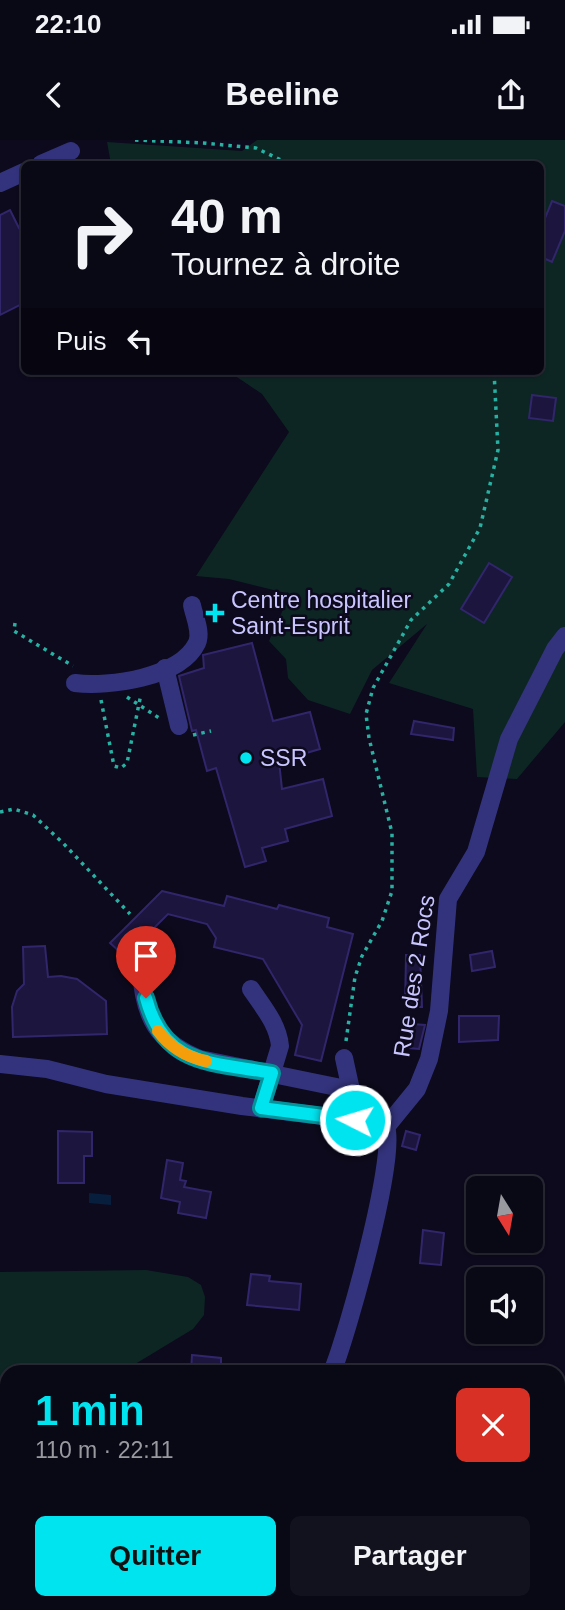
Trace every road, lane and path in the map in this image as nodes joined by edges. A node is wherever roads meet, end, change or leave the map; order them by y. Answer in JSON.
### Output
{"nodes":[{"id":1,"x":135,"y":140,"type":"edge"},
{"id":2,"x":71,"y":152,"type":"edge"},
{"id":3,"x":48,"y":161,"type":"edge"},
{"id":4,"x":283,"y":161,"type":"edge"},
{"id":5,"x":21,"y":173,"type":"edge"},
{"id":6,"x":0,"y":183,"type":"edge"},
{"id":7,"x":494,"y":375,"type":"edge"},
{"id":8,"x":192,"y":605,"type":"dead end"},
{"id":9,"x":15,"y":623,"type":"dead end"},
{"id":10,"x":565,"y":636,"type":"edge"},
{"id":11,"x":165,"y":668,"type":"junction"},
{"id":12,"x":75,"y":683,"type":"dead end"},
{"id":13,"x":95,"y":684,"type":"junction"},
{"id":14,"x":142,"y":691,"type":"dead end"},
{"id":15,"x":121,"y":693,"type":"dead end"},
{"id":16,"x":111,"y":695,"type":"dead end"},
{"id":17,"x":139,"y":705,"type":"junction"},
{"id":18,"x":177,"y":728,"type":"junction"},
{"id":19,"x":211,"y":731,"type":"dead end"},
{"id":20,"x":0,"y":812,"type":"edge"},
{"id":21,"x":130,"y":914,"type":"dead end"},
{"id":22,"x":141,"y":971,"type":"dead end"},
{"id":23,"x":251,"y":989,"type":"dead end"},
{"id":24,"x":344,"y":1058,"type":"joint"},
{"id":25,"x":0,"y":1063,"type":"edge"},
{"id":26,"x":272,"y":1073,"type":"junction"},
{"id":27,"x":261,"y":1108,"type":"junction"},
{"id":28,"x":386,"y":1127,"type":"junction"},
{"id":29,"x":335,"y":1365,"type":"edge"}],
"edges":[{"from":1,"to":4,"type":"path"},
{"from":2,"to":3,"type":"street"},
{"from":5,"to":6,"type":"street"},
{"from":7,"to":24,"type":"path"},
{"from":8,"to":11,"type":"street"},
{"from":9,"to":13,"type":"path"},
{"from":10,"to":28,"type":"street","name":"Rue des 2 Rocs"},
{"from":11,"to":13,"type":"street"},
{"from":11,"to":18,"type":"street"},
{"from":12,"to":13,"type":"street"},
{"from":14,"to":17,"type":"path"},
{"from":15,"to":17,"type":"path"},
{"from":16,"to":17,"type":"path"},
{"from":17,"to":18,"type":"path"},
{"from":18,"to":19,"type":"path"},
{"from":20,"to":21,"type":"path"},
{"from":22,"to":26,"type":"street"},
{"from":23,"to":26,"type":"street"},
{"from":24,"to":26,"type":"street"},
{"from":25,"to":27,"type":"street"},
{"from":26,"to":27,"type":"street"},
{"from":27,"to":28,"type":"street"},
{"from":28,"to":29,"type":"street"}]}
